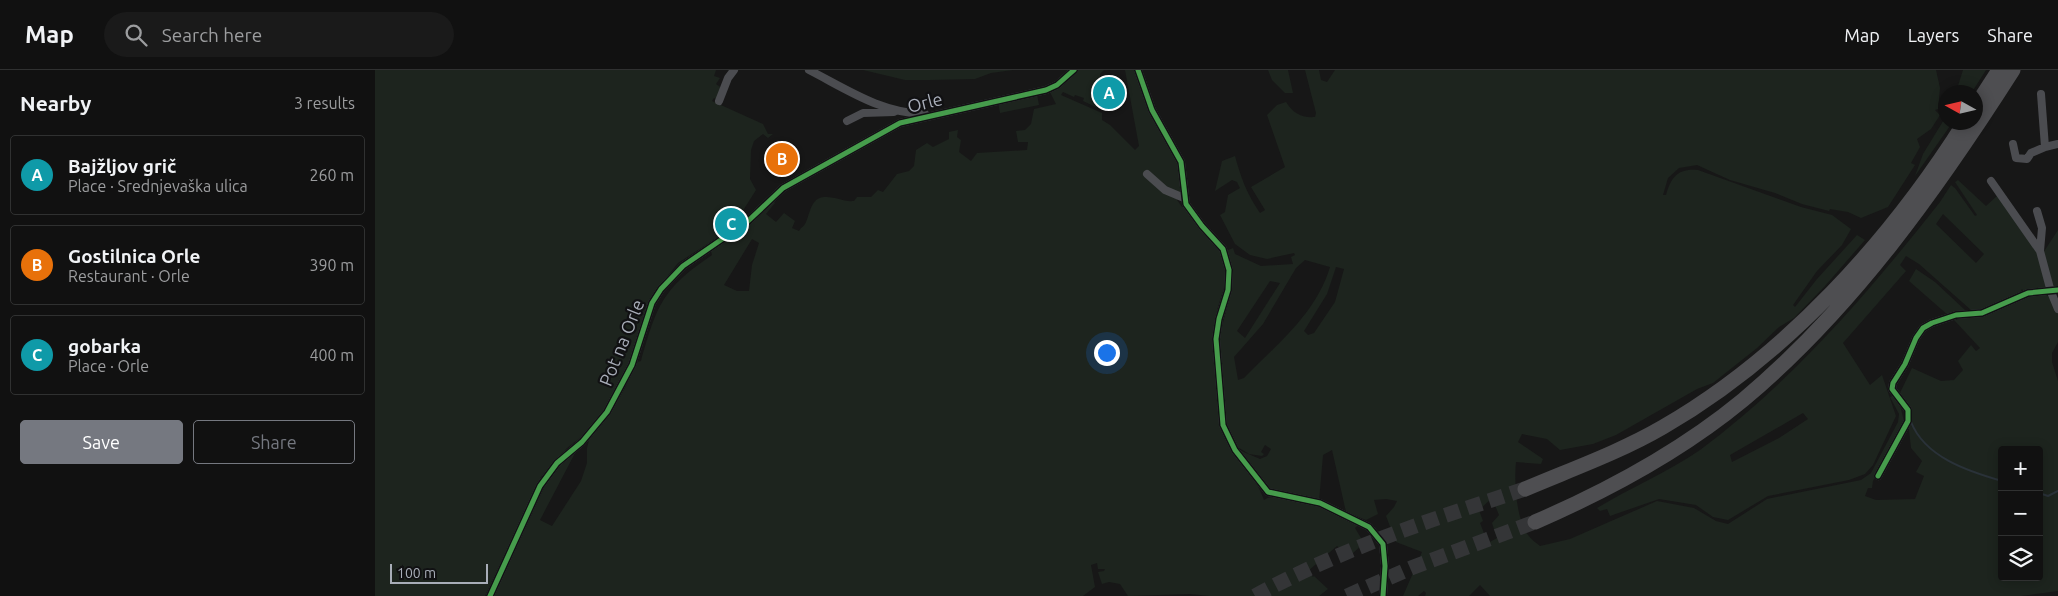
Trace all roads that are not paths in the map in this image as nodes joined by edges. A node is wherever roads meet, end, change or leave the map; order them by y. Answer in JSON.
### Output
{"nodes":[{"id":1,"x":734,"y":70,"type":"edge"},
{"id":2,"x":809,"y":70,"type":"edge"},
{"id":3,"x":1074,"y":70,"type":"edge"},
{"id":4,"x":1138,"y":70,"type":"edge"},
{"id":5,"x":1999,"y":70,"type":"edge"},
{"id":6,"x":2013,"y":70,"type":"edge"},
{"id":7,"x":2041,"y":94,"type":"dead end"},
{"id":8,"x":1983,"y":95,"type":"edge"},
{"id":9,"x":719,"y":101,"type":"dead end"},
{"id":10,"x":902,"y":116,"type":"junction"},
{"id":11,"x":847,"y":121,"type":"dead end"},
{"id":12,"x":1959,"y":130,"type":"edge"},
{"id":13,"x":2013,"y":144,"type":"dead end"},
{"id":14,"x":2058,"y":144,"type":"edge"},
{"id":15,"x":2045,"y":147,"type":"junction"},
{"id":16,"x":1147,"y":174,"type":"dead end"},
{"id":17,"x":1991,"y":181,"type":"dead end"},
{"id":18,"x":1184,"y":198,"type":"junction"},
{"id":19,"x":2037,"y":211,"type":"dead end"},
{"id":20,"x":719,"y":240,"type":"joint"},
{"id":21,"x":2040,"y":251,"type":"junction"},
{"id":22,"x":2055,"y":291,"type":"edge"},
{"id":23,"x":2058,"y":309,"type":"edge"},
{"id":24,"x":1878,"y":476,"type":"dead end"},
{"id":25,"x":1525,"y":489,"type":"tunnel mouth"},
{"id":26,"x":1535,"y":522,"type":"tunnel mouth"},
{"id":27,"x":490,"y":596,"type":"edge"},
{"id":28,"x":1383,"y":596,"type":"edge"}],
"edges":[{"from":1,"to":9,"type":"street"},
{"from":2,"to":10,"type":"street"},
{"from":3,"to":10,"type":"street","name":"Orle"},
{"from":4,"to":18,"type":"street"},
{"from":5,"to":8,"type":"highway"},
{"from":6,"to":26,"type":"highway"},
{"from":7,"to":15,"type":"street"},
{"from":10,"to":11,"type":"street","name":"Orle"},
{"from":10,"to":20,"type":"street","name":"Orle"},
{"from":12,"to":25,"type":"highway"},
{"from":13,"to":15,"type":"street"},
{"from":14,"to":15,"type":"street"},
{"from":16,"to":18,"type":"street"},
{"from":17,"to":21,"type":"street"},
{"from":18,"to":28,"type":"street"},
{"from":19,"to":21,"type":"street"},
{"from":20,"to":27,"type":"street","name":"Pot na Orle"},
{"from":21,"to":22,"type":"street"},
{"from":22,"to":23,"type":"street"},
{"from":22,"to":24,"type":"street"}]}
